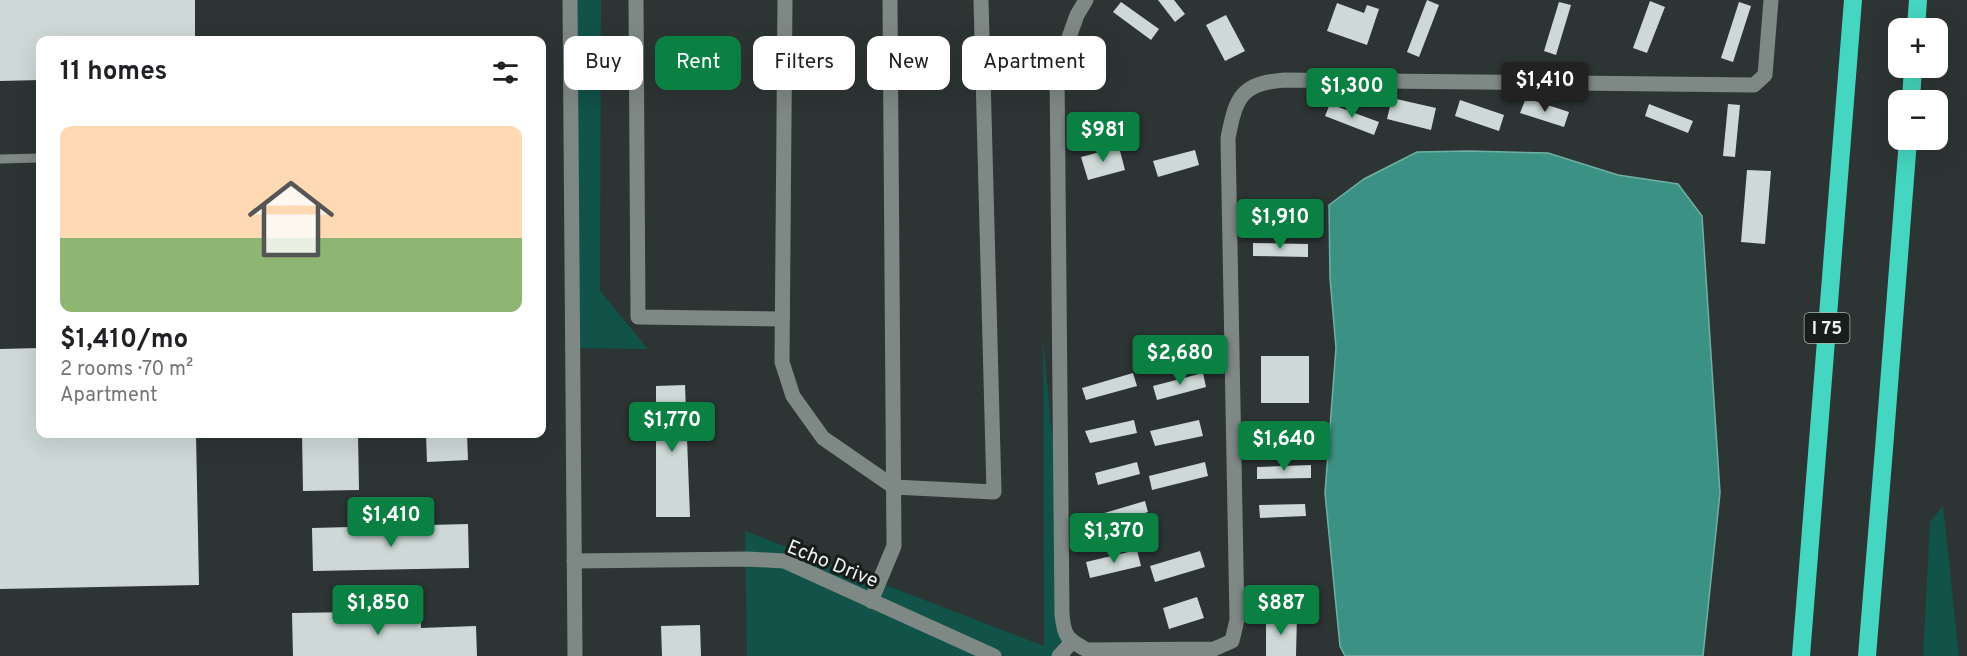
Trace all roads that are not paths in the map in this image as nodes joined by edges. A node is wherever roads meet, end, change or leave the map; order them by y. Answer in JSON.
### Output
{"nodes":[{"id":1,"x":570,"y":0,"type":"edge"},
{"id":2,"x":636,"y":0,"type":"edge"},
{"id":3,"x":784,"y":0,"type":"edge"},
{"id":4,"x":890,"y":0,"type":"edge"},
{"id":5,"x":981,"y":0,"type":"edge"},
{"id":6,"x":1086,"y":0,"type":"edge"},
{"id":7,"x":1771,"y":0,"type":"edge"},
{"id":8,"x":1853,"y":0,"type":"edge"},
{"id":9,"x":1918,"y":0,"type":"edge"},
{"id":10,"x":1917,"y":18,"type":"edge"},
{"id":11,"x":1907,"y":150,"type":"edge"},
{"id":12,"x":36,"y":158,"type":"edge"},
{"id":13,"x":0,"y":159,"type":"edge"},
{"id":14,"x":782,"y":319,"type":"junction"},
{"id":15,"x":894,"y":487,"type":"junction"},
{"id":16,"x":574,"y":561,"type":"junction"},
{"id":17,"x":871,"y":601,"type":"junction"},
{"id":18,"x":1072,"y":642,"type":"junction"},
{"id":19,"x":575,"y":656,"type":"edge"},
{"id":20,"x":994,"y":656,"type":"edge"},
{"id":21,"x":1059,"y":656,"type":"edge"},
{"id":22,"x":1801,"y":656,"type":"edge"},
{"id":23,"x":1867,"y":656,"type":"edge"}],
"edges":[{"from":1,"to":16,"type":"street"},
{"from":2,"to":14,"type":"street"},
{"from":3,"to":14,"type":"street"},
{"from":4,"to":15,"type":"street"},
{"from":5,"to":15,"type":"street"},
{"from":6,"to":18,"type":"street"},
{"from":7,"to":18,"type":"street"},
{"from":8,"to":22,"type":"highway","number":"I 75"},
{"from":9,"to":10,"type":"highway"},
{"from":11,"to":23,"type":"highway"},
{"from":12,"to":13,"type":"lane"},
{"from":14,"to":15,"type":"street"},
{"from":15,"to":17,"type":"street"},
{"from":16,"to":17,"type":"street","name":"Echo Drive"},
{"from":16,"to":19,"type":"street"},
{"from":17,"to":20,"type":"street","name":"Echo Drive"},
{"from":18,"to":21,"type":"street"}]}
